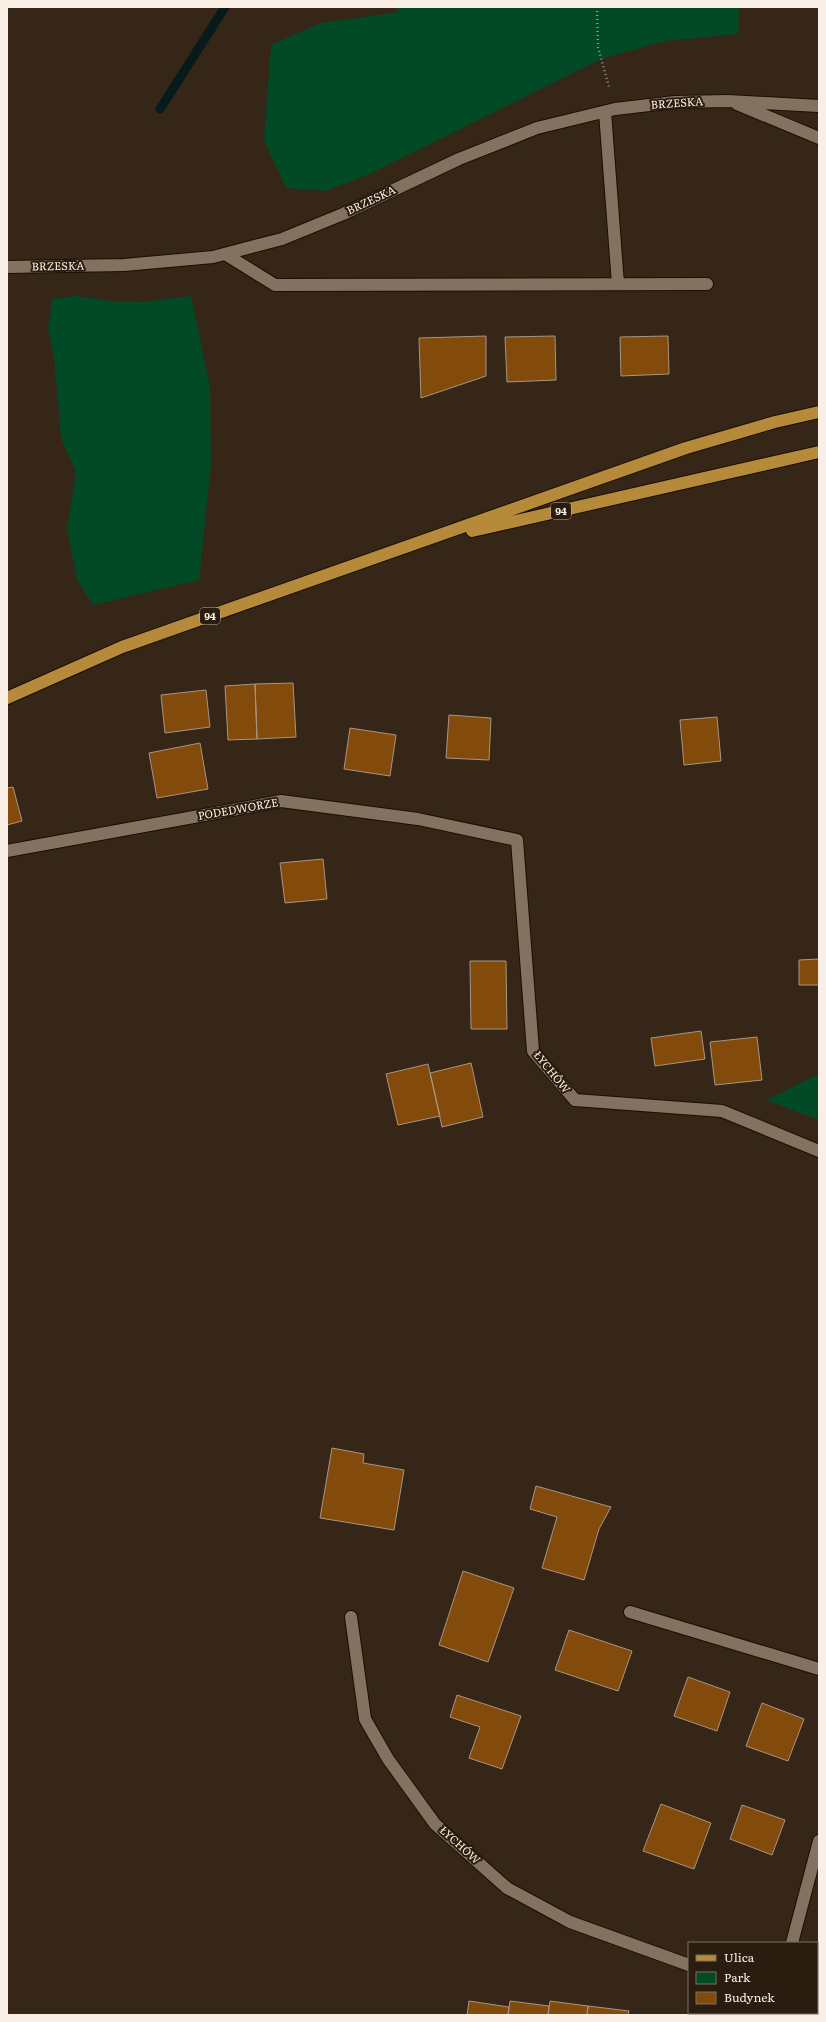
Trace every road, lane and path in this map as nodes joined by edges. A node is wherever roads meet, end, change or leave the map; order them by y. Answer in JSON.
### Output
{"nodes":[{"id":1,"x":596,"y":7,"type":"edge"},
{"id":2,"x":728,"y":101,"type":"junction"},
{"id":3,"x":819,"y":106,"type":"edge"},
{"id":4,"x":610,"y":110,"type":"junction"},
{"id":5,"x":819,"y":138,"type":"edge"},
{"id":6,"x":225,"y":254,"type":"junction"},
{"id":7,"x":7,"y":267,"type":"edge"},
{"id":8,"x":618,"y":284,"type":"junction"},
{"id":9,"x":707,"y":284,"type":"dead end"},
{"id":10,"x":819,"y":412,"type":"edge"},
{"id":11,"x":819,"y":452,"type":"edge"},
{"id":12,"x":417,"y":544,"type":"junction"},
{"id":13,"x":7,"y":698,"type":"edge"},
{"id":14,"x":517,"y":840,"type":"joint"},
{"id":15,"x":7,"y":851,"type":"edge"},
{"id":16,"x":819,"y":1151,"type":"edge"},
{"id":17,"x":630,"y":1612,"type":"dead end"},
{"id":18,"x":351,"y":1617,"type":"dead end"},
{"id":19,"x":819,"y":1669,"type":"edge"},
{"id":20,"x":819,"y":1841,"type":"edge"},
{"id":21,"x":792,"y":1942,"type":"edge"},
{"id":22,"x":688,"y":1965,"type":"edge"}],
"edges":[{"from":1,"to":4,"type":"path"},
{"from":2,"to":3,"type":"street","name":"BRZESKA"},
{"from":2,"to":4,"type":"street","name":"BRZESKA"},
{"from":2,"to":5,"type":"street","name":"BRZESKA"},
{"from":4,"to":6,"type":"street","name":"BRZESKA"},
{"from":4,"to":8,"type":"street"},
{"from":6,"to":7,"type":"street","name":"BRZESKA"},
{"from":6,"to":8,"type":"street"},
{"from":8,"to":9,"type":"street"},
{"from":10,"to":12,"type":"main road","number":"94"},
{"from":11,"to":12,"type":"main road","number":"94"},
{"from":12,"to":13,"type":"main road","number":"94"},
{"from":14,"to":15,"type":"street","name":"PODEDWORZE"},
{"from":14,"to":16,"type":"street","name":"ŁYCHÓW"},
{"from":17,"to":19,"type":"street"},
{"from":18,"to":22,"type":"street","name":"ŁYCHÓW"},
{"from":20,"to":21,"type":"street"}]}
